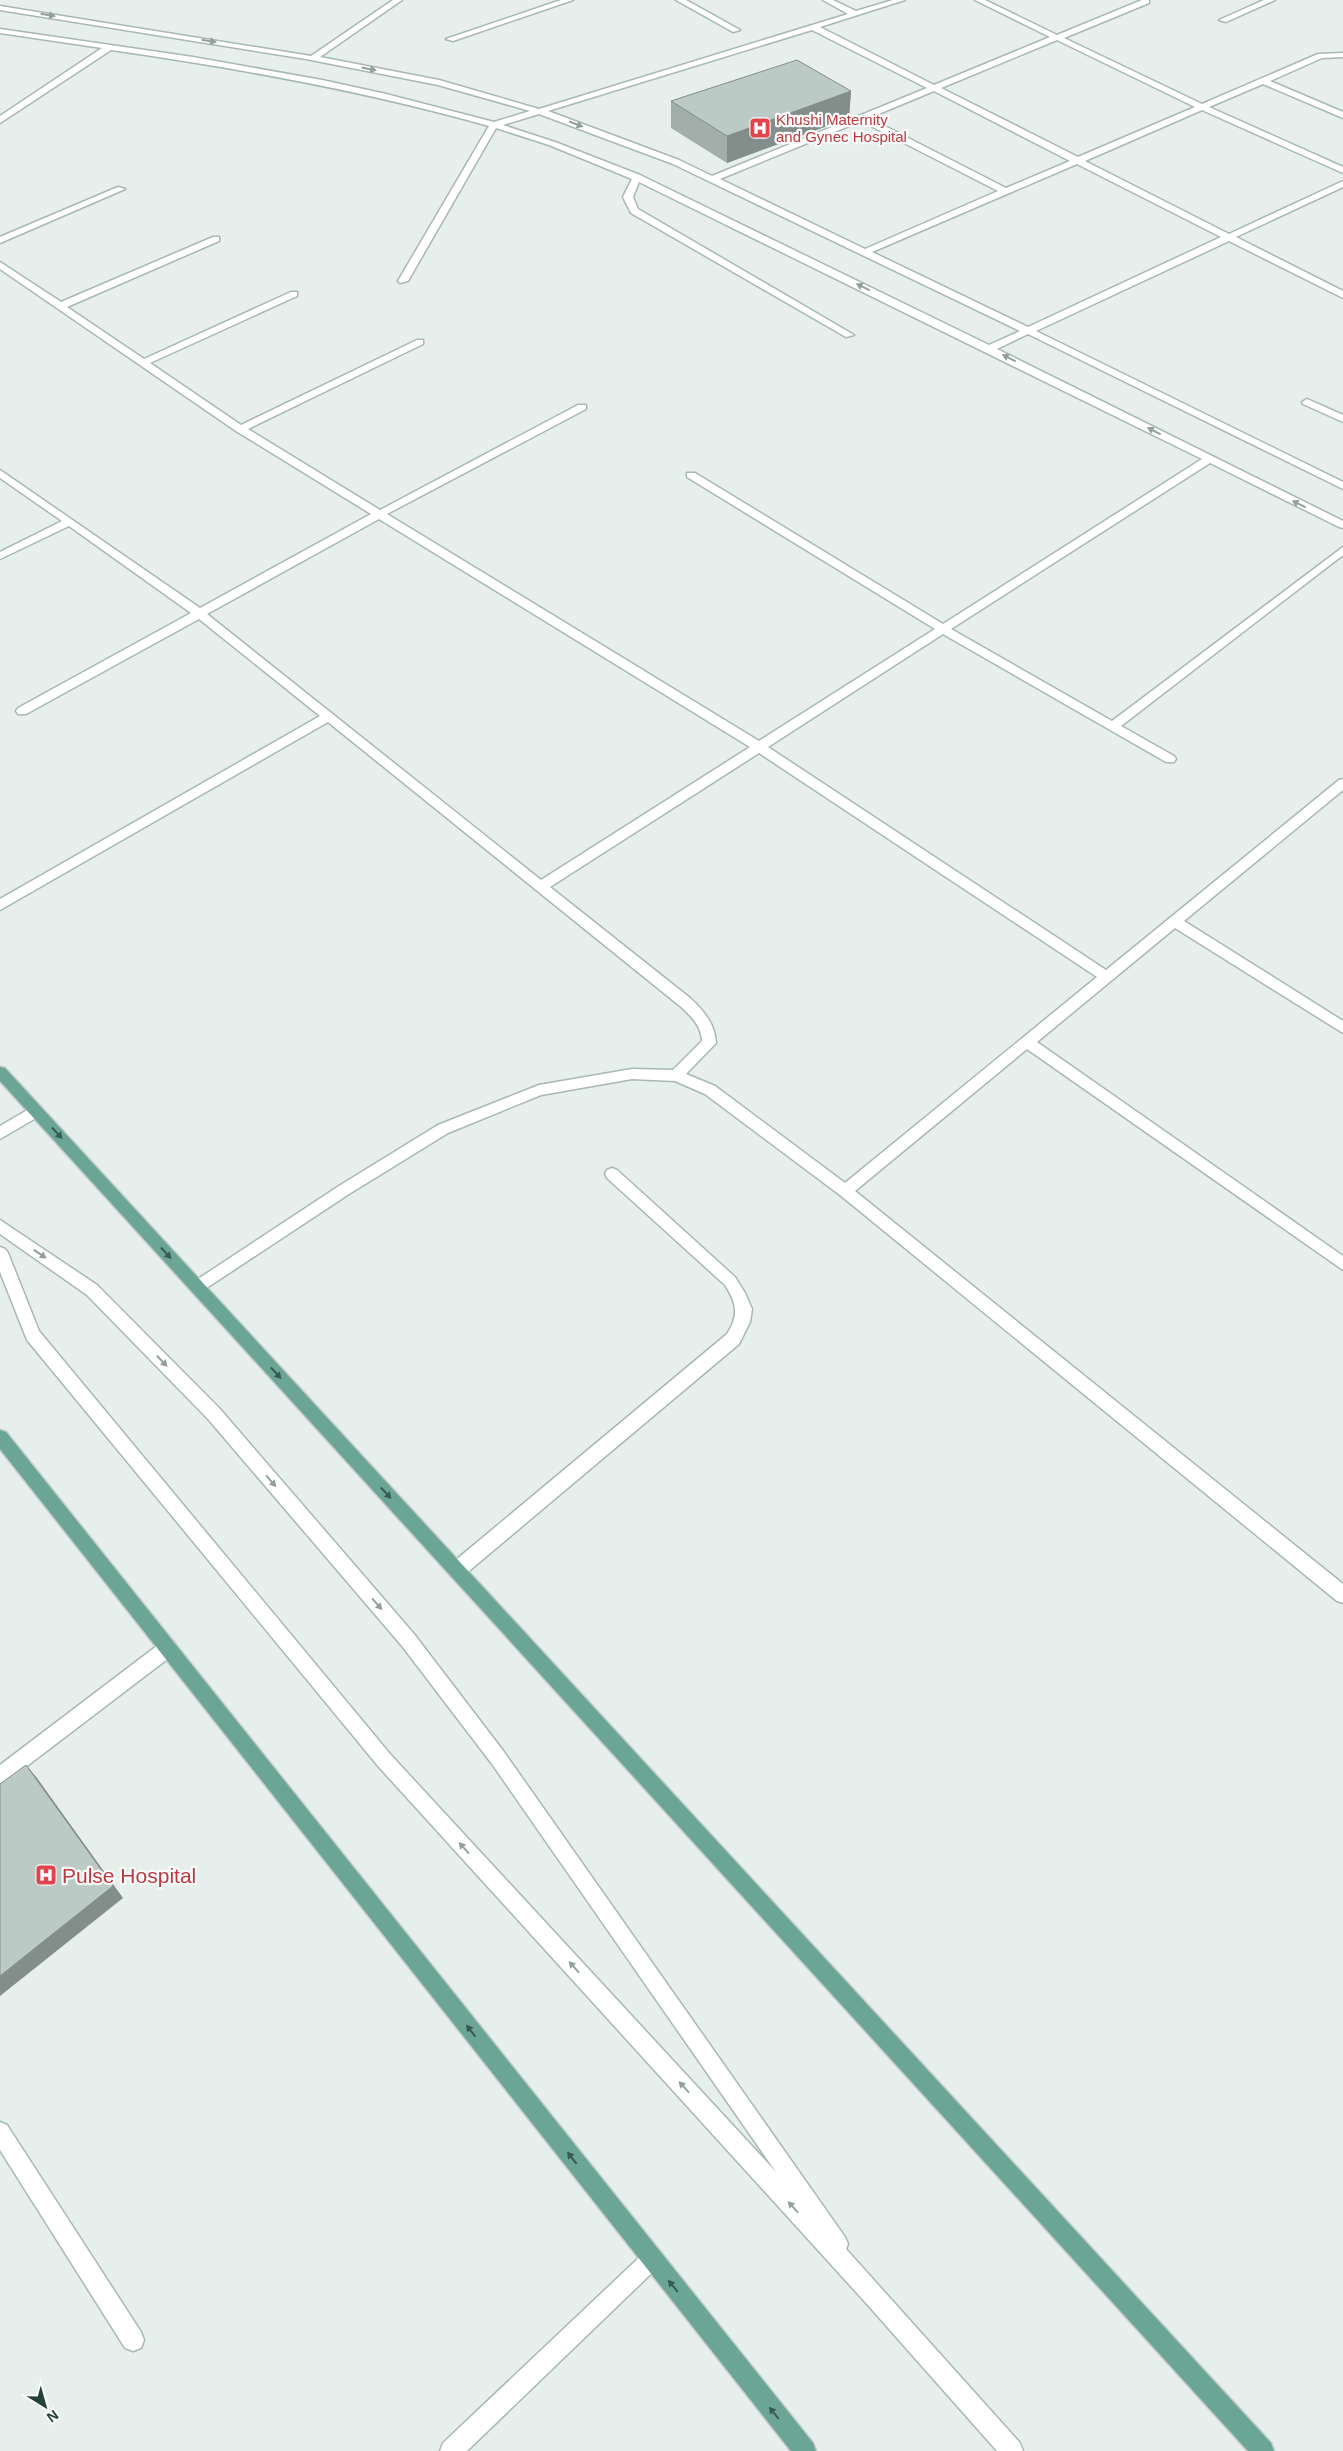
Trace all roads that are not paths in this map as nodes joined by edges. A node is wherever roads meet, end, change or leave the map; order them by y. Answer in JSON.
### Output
{"nodes":[{"id":1,"x":398,"y":0,"type":"edge"},
{"id":2,"x":569,"y":0,"type":"edge"},
{"id":3,"x":680,"y":0,"type":"edge"},
{"id":4,"x":827,"y":0,"type":"edge"},
{"id":5,"x":901,"y":0,"type":"edge"},
{"id":6,"x":979,"y":0,"type":"edge"},
{"id":7,"x":1146,"y":0,"type":"edge"},
{"id":8,"x":1271,"y":0,"type":"edge"},
{"id":9,"x":0,"y":8,"type":"edge"},
{"id":10,"x":855,"y":14,"type":"junction"},
{"id":11,"x":1223,"y":20,"type":"dead end"},
{"id":12,"x":813,"y":27,"type":"junction"},
{"id":13,"x":736,"y":30,"type":"dead end"},
{"id":14,"x":5,"y":31,"type":"edge"},
{"id":15,"x":0,"y":37,"type":"edge"},
{"id":16,"x":1059,"y":38,"type":"junction"},
{"id":17,"x":450,"y":39,"type":"dead end"},
{"id":18,"x":108,"y":48,"type":"junction"},
{"id":19,"x":1343,"y":55,"type":"edge"},
{"id":20,"x":313,"y":58,"type":"junction"},
{"id":21,"x":1263,"y":81,"type":"junction"},
{"id":22,"x":933,"y":89,"type":"junction"},
{"id":23,"x":1202,"y":107,"type":"junction"},
{"id":24,"x":540,"y":111,"type":"junction"},
{"id":25,"x":1343,"y":115,"type":"edge"},
{"id":26,"x":862,"y":118,"type":"junction"},
{"id":27,"x":0,"y":120,"type":"edge"},
{"id":28,"x":494,"y":125,"type":"junction"},
{"id":29,"x":1079,"y":160,"type":"junction"},
{"id":30,"x":1343,"y":170,"type":"edge"},
{"id":31,"x":637,"y":177,"type":"junction"},
{"id":32,"x":713,"y":179,"type":"junction"},
{"id":33,"x":1343,"y":184,"type":"edge"},
{"id":34,"x":122,"y":189,"type":"dead end"},
{"id":35,"x":1006,"y":192,"type":"junction"},
{"id":36,"x":1229,"y":237,"type":"junction"},
{"id":37,"x":216,"y":239,"type":"dead end"},
{"id":38,"x":0,"y":240,"type":"edge"},
{"id":39,"x":865,"y":252,"type":"junction"},
{"id":40,"x":0,"y":264,"type":"edge"},
{"id":41,"x":403,"y":281,"type":"dead end"},
{"id":42,"x":294,"y":294,"type":"dead end"},
{"id":43,"x":1343,"y":295,"type":"edge"},
{"id":44,"x":60,"y":306,"type":"junction"},
{"id":45,"x":1029,"y":331,"type":"junction"},
{"id":46,"x":849,"y":335,"type":"dead end"},
{"id":47,"x":420,"y":342,"type":"dead end"},
{"id":48,"x":990,"y":348,"type":"junction"},
{"id":49,"x":144,"y":363,"type":"junction"},
{"id":50,"x":1307,"y":402,"type":"dead end"},
{"id":51,"x":582,"y":407,"type":"dead end"},
{"id":52,"x":1343,"y":419,"type":"edge"},
{"id":53,"x":240,"y":430,"type":"junction"},
{"id":54,"x":1209,"y":459,"type":"junction"},
{"id":55,"x":0,"y":473,"type":"edge"},
{"id":56,"x":691,"y":475,"type":"dead end"},
{"id":57,"x":1343,"y":486,"type":"edge"},
{"id":58,"x":378,"y":516,"type":"junction"},
{"id":59,"x":69,"y":522,"type":"junction"},
{"id":60,"x":1343,"y":526,"type":"edge"},
{"id":61,"x":1343,"y":550,"type":"edge"},
{"id":62,"x":0,"y":556,"type":"edge"},
{"id":63,"x":200,"y":614,"type":"junction"},
{"id":64,"x":943,"y":628,"type":"junction"},
{"id":65,"x":22,"y":710,"type":"dead end"},
{"id":66,"x":328,"y":717,"type":"junction"},
{"id":67,"x":1113,"y":726,"type":"junction"},
{"id":68,"x":759,"y":747,"type":"junction"},
{"id":69,"x":1170,"y":758,"type":"dead end"},
{"id":70,"x":1343,"y":783,"type":"edge"},
{"id":71,"x":540,"y":887,"type":"junction"},
{"id":72,"x":0,"y":905,"type":"edge"},
{"id":73,"x":1174,"y":921,"type":"junction"},
{"id":74,"x":1106,"y":976,"type":"junction"},
{"id":75,"x":1343,"y":1028,"type":"edge"},
{"id":76,"x":1027,"y":1042,"type":"junction"},
{"id":77,"x":0,"y":1072,"type":"edge"},
{"id":78,"x":676,"y":1076,"type":"junction"},
{"id":79,"x":36,"y":1111,"type":"junction"},
{"id":80,"x":0,"y":1133,"type":"edge"},
{"id":81,"x":612,"y":1174,"type":"dead end"},
{"id":82,"x":845,"y":1191,"type":"junction"},
{"id":83,"x":0,"y":1226,"type":"edge"},
{"id":84,"x":0,"y":1253,"type":"edge"},
{"id":85,"x":1343,"y":1264,"type":"edge"},
{"id":86,"x":197,"y":1287,"type":"junction"},
{"id":87,"x":0,"y":1437,"type":"edge"},
{"id":88,"x":457,"y":1570,"type":"junction"},
{"id":89,"x":1343,"y":1595,"type":"edge"},
{"id":90,"x":168,"y":1648,"type":"junction"},
{"id":91,"x":0,"y":1776,"type":"edge"},
{"id":92,"x":0,"y":2132,"type":"edge"},
{"id":93,"x":652,"y":2259,"type":"junction"},
{"id":94,"x":874,"y":2294,"type":"junction"},
{"id":95,"x":133,"y":2340,"type":"dead end"},
{"id":96,"x":451,"y":2451,"type":"edge"},
{"id":97,"x":805,"y":2451,"type":"edge"},
{"id":98,"x":1012,"y":2451,"type":"edge"},
{"id":99,"x":1263,"y":2451,"type":"edge"}],
"edges":[{"from":1,"to":20,"type":"street"},
{"from":2,"to":17,"type":"street"},
{"from":3,"to":13,"type":"street"},
{"from":4,"to":10,"type":"street"},
{"from":5,"to":10,"type":"street"},
{"from":6,"to":16,"type":"street"},
{"from":7,"to":16,"type":"street"},
{"from":8,"to":11,"type":"street"},
{"from":9,"to":20,"type":"street","one_way":true},
{"from":10,"to":12,"type":"street"},
{"from":12,"to":22,"type":"street"},
{"from":12,"to":24,"type":"street"},
{"from":14,"to":15,"type":"street"},
{"from":14,"to":18,"type":"street"},
{"from":16,"to":22,"type":"street"},
{"from":16,"to":23,"type":"street"},
{"from":18,"to":27,"type":"street"},
{"from":18,"to":28,"type":"street"},
{"from":19,"to":21,"type":"street"},
{"from":20,"to":24,"type":"street","one_way":true},
{"from":21,"to":23,"type":"street"},
{"from":21,"to":25,"type":"street"},
{"from":22,"to":26,"type":"street"},
{"from":22,"to":29,"type":"street"},
{"from":23,"to":29,"type":"street"},
{"from":23,"to":30,"type":"street"},
{"from":24,"to":28,"type":"street"},
{"from":24,"to":32,"type":"street","one_way":true},
{"from":26,"to":32,"type":"street"},
{"from":26,"to":35,"type":"street"},
{"from":28,"to":31,"type":"street"},
{"from":28,"to":41,"type":"street"},
{"from":29,"to":35,"type":"street"},
{"from":29,"to":36,"type":"street"},
{"from":31,"to":46,"type":"street"},
{"from":48,"to":31,"type":"street","one_way":true},
{"from":32,"to":39,"type":"street"},
{"from":33,"to":36,"type":"street"},
{"from":34,"to":38,"type":"street"},
{"from":35,"to":39,"type":"street"},
{"from":36,"to":43,"type":"street"},
{"from":36,"to":45,"type":"street"},
{"from":37,"to":44,"type":"street"},
{"from":39,"to":45,"type":"street"},
{"from":40,"to":44,"type":"street"},
{"from":42,"to":49,"type":"street"},
{"from":44,"to":49,"type":"street"},
{"from":45,"to":48,"type":"street"},
{"from":45,"to":57,"type":"street"},
{"from":47,"to":53,"type":"street"},
{"from":54,"to":48,"type":"street","one_way":true},
{"from":49,"to":53,"type":"street"},
{"from":50,"to":52,"type":"street"},
{"from":51,"to":58,"type":"street"},
{"from":53,"to":58,"type":"street"},
{"from":60,"to":54,"type":"street","one_way":true},
{"from":54,"to":64,"type":"street"},
{"from":55,"to":59,"type":"street"},
{"from":56,"to":64,"type":"street"},
{"from":58,"to":63,"type":"street"},
{"from":58,"to":68,"type":"street"},
{"from":59,"to":62,"type":"street"},
{"from":59,"to":63,"type":"street"},
{"from":61,"to":67,"type":"street"},
{"from":63,"to":65,"type":"street"},
{"from":63,"to":66,"type":"street"},
{"from":64,"to":67,"type":"street"},
{"from":64,"to":68,"type":"street"},
{"from":66,"to":71,"type":"street"},
{"from":66,"to":72,"type":"street"},
{"from":67,"to":69,"type":"street"},
{"from":68,"to":71,"type":"street"},
{"from":68,"to":74,"type":"street"},
{"from":70,"to":73,"type":"street"},
{"from":71,"to":78,"type":"street"},
{"from":73,"to":74,"type":"street"},
{"from":73,"to":75,"type":"street"},
{"from":74,"to":76,"type":"street"},
{"from":76,"to":82,"type":"street"},
{"from":76,"to":85,"type":"street"},
{"from":77,"to":79,"type":"main road"},
{"from":78,"to":82,"type":"street"},
{"from":78,"to":86,"type":"street"},
{"from":79,"to":80,"type":"street"},
{"from":79,"to":86,"type":"main road","one_way":true},
{"from":81,"to":88,"type":"street"},
{"from":82,"to":89,"type":"street"},
{"from":83,"to":94,"type":"street","one_way":true},
{"from":94,"to":84,"type":"street","one_way":true},
{"from":86,"to":88,"type":"main road","one_way":true},
{"from":87,"to":90,"type":"main road"},
{"from":88,"to":99,"type":"main road"},
{"from":90,"to":91,"type":"street"},
{"from":93,"to":90,"type":"main road","one_way":true},
{"from":92,"to":95,"type":"street"},
{"from":93,"to":96,"type":"street"},
{"from":97,"to":93,"type":"main road","one_way":true},
{"from":94,"to":98,"type":"street"}]}
